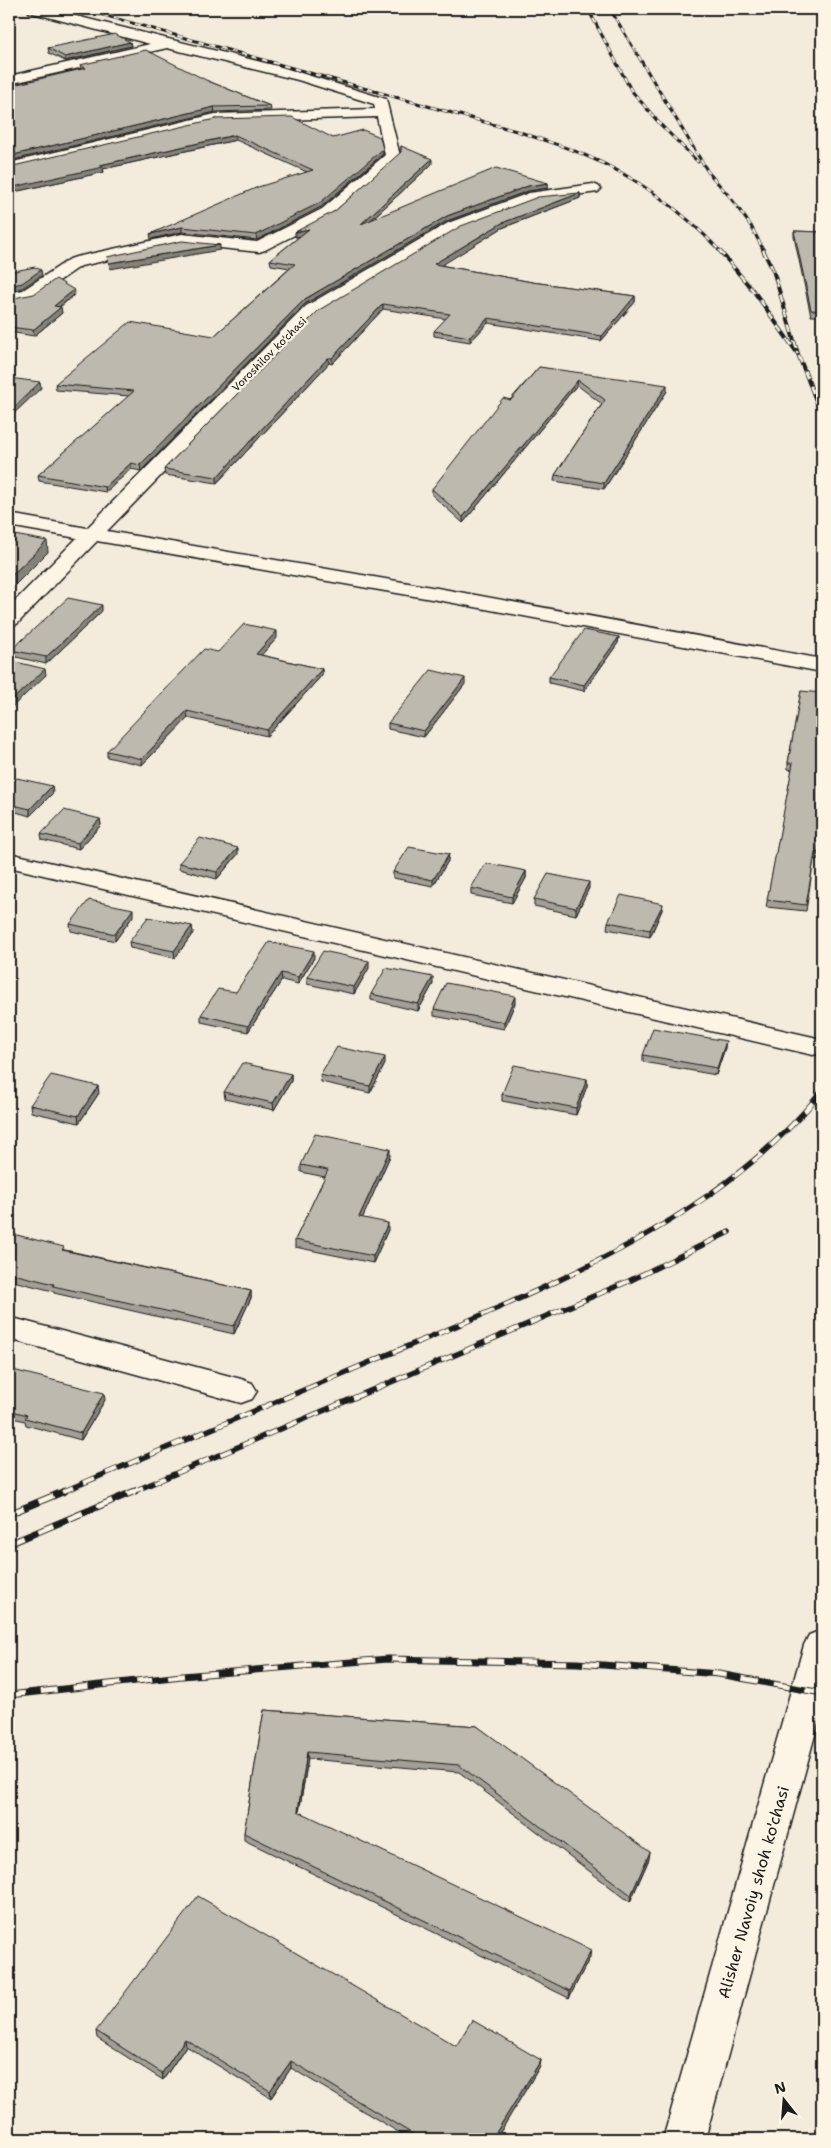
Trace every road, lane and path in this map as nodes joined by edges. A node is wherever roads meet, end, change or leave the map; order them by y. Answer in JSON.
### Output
{"nodes":[{"id":1,"x":34,"y":9,"type":"edge"},
{"id":2,"x":169,"y":44,"type":"junction"},
{"id":3,"x":9,"y":80,"type":"edge"},
{"id":4,"x":383,"y":113,"type":"junction"},
{"id":5,"x":9,"y":167,"type":"edge"},
{"id":6,"x":593,"y":189,"type":"dead end"},
{"id":7,"x":9,"y":298,"type":"edge"},
{"id":8,"x":9,"y":520,"type":"edge"},
{"id":9,"x":91,"y":535,"type":"junction"},
{"id":10,"x":9,"y":618,"type":"edge"},
{"id":11,"x":822,"y":666,"type":"edge"},
{"id":12,"x":9,"y":860,"type":"edge"},
{"id":13,"x":813,"y":1046,"type":"dead end"},
{"id":14,"x":9,"y":1328,"type":"edge"},
{"id":15,"x":241,"y":1391,"type":"dead end"},
{"id":16,"x":822,"y":1644,"type":"edge"},
{"id":17,"x":684,"y":2139,"type":"edge"}],
"edges":[{"from":1,"to":2,"type":"street"},
{"from":2,"to":3,"type":"street"},
{"from":2,"to":4,"type":"street"},
{"from":4,"to":5,"type":"street"},
{"from":4,"to":7,"type":"street"},
{"from":6,"to":9,"type":"street","name":"Voroshilov ko'chasi"},
{"from":8,"to":9,"type":"street"},
{"from":9,"to":10,"type":"street","name":"Voroshilov ko'chasi"},
{"from":9,"to":11,"type":"street"},
{"from":12,"to":13,"type":"street"},
{"from":14,"to":15,"type":"street"},
{"from":16,"to":17,"type":"street","name":"Alisher Navoiy shoh ko'chasi"}]}
